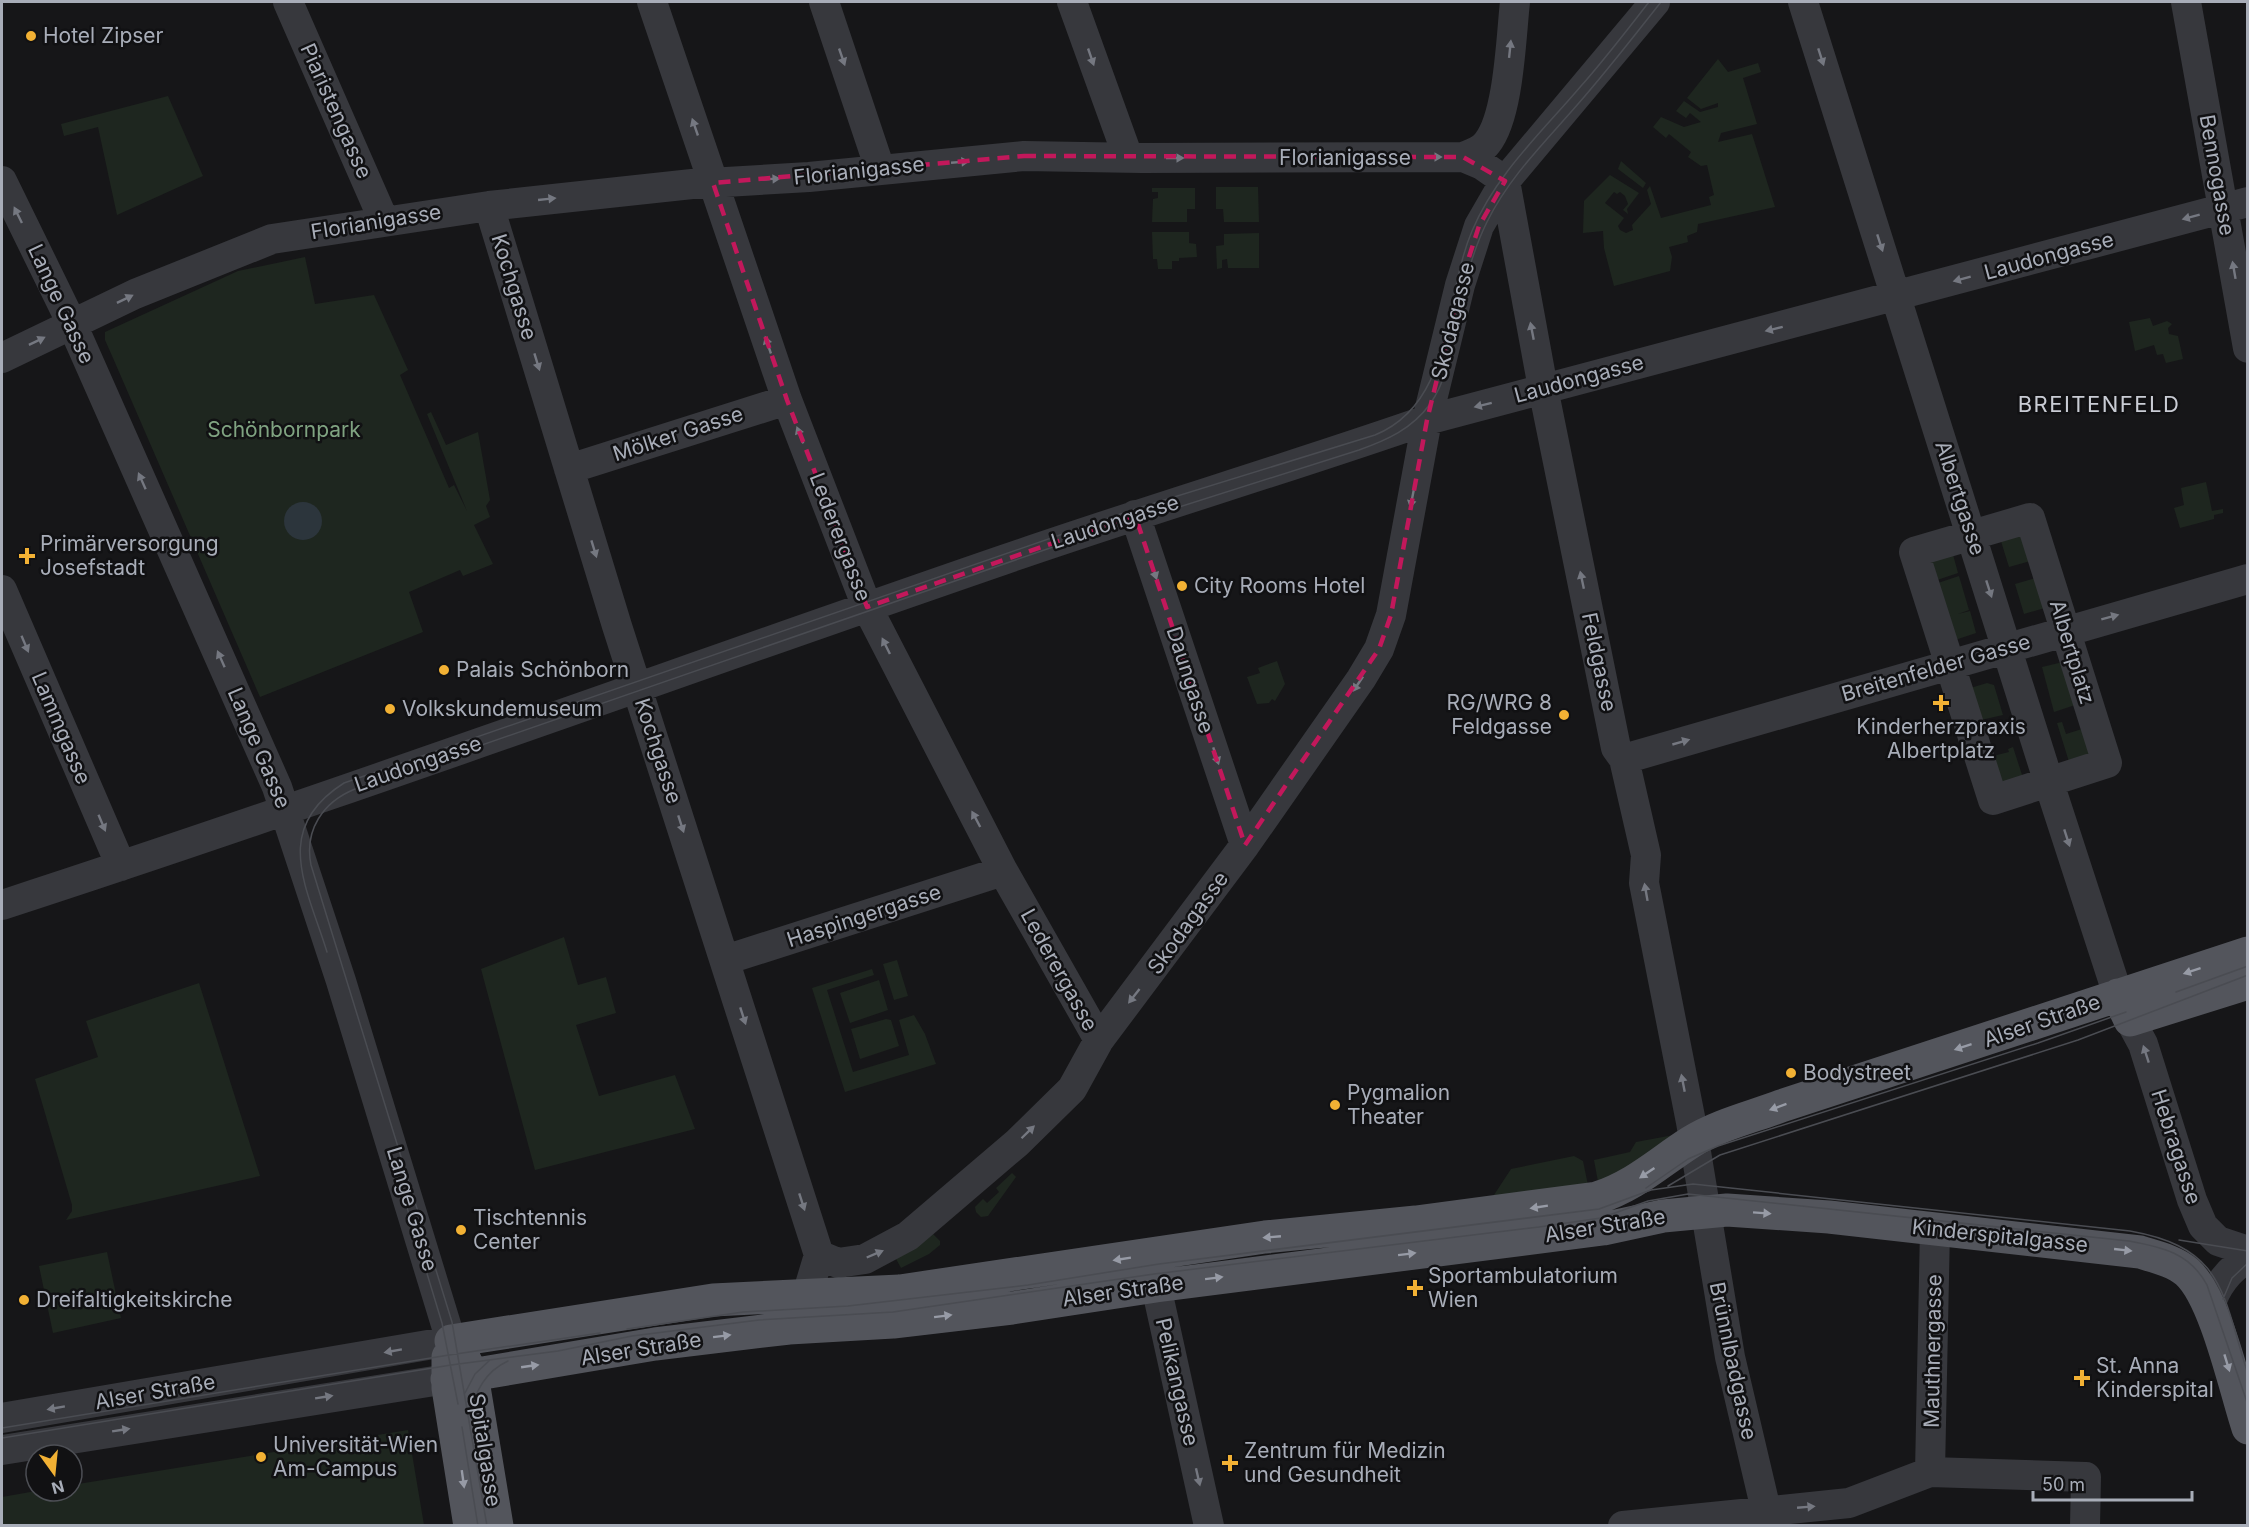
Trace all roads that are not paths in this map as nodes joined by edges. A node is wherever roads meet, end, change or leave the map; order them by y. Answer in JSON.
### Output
{"nodes":[{"id":1,"x":288,"y":2,"type":"edge"},
{"id":2,"x":652,"y":2,"type":"edge"},
{"id":3,"x":824,"y":2,"type":"edge"},
{"id":4,"x":1072,"y":2,"type":"edge"},
{"id":5,"x":1515,"y":2,"type":"edge"},
{"id":6,"x":1655,"y":2,"type":"edge"},
{"id":7,"x":1803,"y":2,"type":"edge"},
{"id":8,"x":2186,"y":2,"type":"edge"},
{"id":9,"x":1505,"y":98,"type":"junction"},
{"id":10,"x":1527,"y":154,"type":"junction"},
{"id":11,"x":1128,"y":157,"type":"junction"},
{"id":12,"x":1463,"y":157,"type":"junction"},
{"id":13,"x":880,"y":169,"type":"junction"},
{"id":14,"x":2,"y":181,"type":"edge"},
{"id":15,"x":1505,"y":181,"type":"junction"},
{"id":16,"x":713,"y":183,"type":"junction"},
{"id":17,"x":2235,"y":205,"type":"edge"},
{"id":18,"x":489,"y":206,"type":"junction"},
{"id":19,"x":384,"y":221,"type":"junction"},
{"id":20,"x":1897,"y":297,"type":"junction"},
{"id":21,"x":72,"y":324,"type":"junction"},
{"id":22,"x":2247,"y":348,"type":"edge"},
{"id":23,"x":2,"y":358,"type":"edge"},
{"id":24,"x":1543,"y":388,"type":"junction"},
{"id":25,"x":787,"y":400,"type":"junction"},
{"id":26,"x":1427,"y":420,"type":"junction"},
{"id":27,"x":1385,"y":435,"type":"junction"},
{"id":28,"x":1418,"y":468,"type":"junction"},
{"id":29,"x":569,"y":469,"type":"junction"},
{"id":30,"x":1135,"y":515,"type":"junction"},
{"id":31,"x":1972,"y":534,"type":"junction"},
{"id":32,"x":2247,"y":579,"type":"edge"},
{"id":33,"x":2,"y":590,"type":"edge"},
{"id":34,"x":867,"y":607,"type":"junction"},
{"id":35,"x":2065,"y":630,"type":"junction"},
{"id":36,"x":2007,"y":647,"type":"junction"},
{"id":37,"x":1949,"y":664,"type":"junction"},
{"id":38,"x":638,"y":688,"type":"junction"},
{"id":39,"x":1624,"y":759,"type":"junction"},
{"id":40,"x":2049,"y":783,"type":"junction"},
{"id":41,"x":286,"y":810,"type":"junction"},
{"id":42,"x":1245,"y":845,"type":"junction"},
{"id":43,"x":121,"y":866,"type":"junction"},
{"id":44,"x":1004,"y":871,"type":"junction"},
{"id":45,"x":2,"y":905,"type":"edge"},
{"id":46,"x":2247,"y":953,"type":"edge"},
{"id":47,"x":725,"y":960,"type":"junction"},
{"id":48,"x":2247,"y":982,"type":"edge"},
{"id":49,"x":2124,"y":1007,"type":"junction"},
{"id":50,"x":1099,"y":1040,"type":"junction"},
{"id":51,"x":1693,"y":1141,"type":"junction"},
{"id":52,"x":1703,"y":1211,"type":"junction"},
{"id":53,"x":1935,"y":1230,"type":"junction"},
{"id":54,"x":1180,"y":1250,"type":"junction"},
{"id":55,"x":2247,"y":1251,"type":"edge"},
{"id":56,"x":819,"y":1255,"type":"junction"},
{"id":57,"x":2247,"y":1259,"type":"edge"},
{"id":58,"x":1156,"y":1286,"type":"junction"},
{"id":59,"x":807,"y":1295,"type":"junction"},
{"id":60,"x":2210,"y":1307,"type":"junction"},
{"id":61,"x":451,"y":1341,"type":"junction"},
{"id":62,"x":459,"y":1377,"type":"junction"},
{"id":63,"x":2,"y":1418,"type":"edge"},
{"id":64,"x":2247,"y":1428,"type":"edge"},
{"id":65,"x":2,"y":1450,"type":"edge"},
{"id":66,"x":1930,"y":1472,"type":"junction"},
{"id":67,"x":1766,"y":1510,"type":"junction"},
{"id":68,"x":1850,"y":1514,"type":"edge"},
{"id":69,"x":470,"y":1526,"type":"edge"},
{"id":70,"x":497,"y":1526,"type":"edge"},
{"id":71,"x":1209,"y":1526,"type":"edge"},
{"id":72,"x":1623,"y":1526,"type":"edge"},
{"id":73,"x":2085,"y":1526,"type":"edge"}],
"edges":[{"from":1,"to":19,"type":"street","name":"Piaristengasse"},
{"from":16,"to":2,"type":"street","name":"Lederergasse","one_way":true},
{"from":3,"to":13,"type":"street","one_way":true},
{"from":4,"to":11,"type":"street","one_way":true},
{"from":9,"to":5,"type":"street","one_way":true},
{"from":6,"to":10,"type":"street"},
{"from":7,"to":20,"type":"street","name":"Albertgasse","one_way":true},
{"from":8,"to":17,"type":"street","name":"Bennogasse"},
{"from":9,"to":10,"type":"street"},
{"from":9,"to":12,"type":"street"},
{"from":10,"to":15,"type":"street"},
{"from":11,"to":12,"type":"street","name":"Florianigasse","one_way":true},
{"from":13,"to":11,"type":"street","name":"Florianigasse","one_way":true},
{"from":12,"to":15,"type":"street","name":"Florianigasse"},
{"from":16,"to":13,"type":"street","name":"Florianigasse","one_way":true},
{"from":21,"to":14,"type":"street","name":"Lange Gasse","one_way":true},
{"from":24,"to":15,"type":"street","name":"Feldgasse","one_way":true},
{"from":15,"to":26,"type":"street","name":"Skodagasse"},
{"from":18,"to":16,"type":"street","name":"Florianigasse","one_way":true},
{"from":25,"to":16,"type":"street","name":"Lederergasse","one_way":true},
{"from":17,"to":20,"type":"street","name":"Laudongasse","one_way":true},
{"from":22,"to":17,"type":"street","name":"Bennogasse","one_way":true},
{"from":18,"to":19,"type":"street","name":"Florianigasse"},
{"from":18,"to":29,"type":"street","name":"Kochgasse","one_way":true},
{"from":21,"to":19,"type":"street","name":"Florianigasse","one_way":true},
{"from":20,"to":24,"type":"street","name":"Laudongasse","one_way":true},
{"from":20,"to":31,"type":"street","name":"Albertgasse"},
{"from":23,"to":21,"type":"street","name":"Florianigasse","one_way":true},
{"from":41,"to":21,"type":"street","name":"Lange Gasse","one_way":true},
{"from":24,"to":26,"type":"street","name":"Laudongasse","one_way":true},
{"from":39,"to":24,"type":"street","name":"Feldgasse","one_way":true},
{"from":25,"to":29,"type":"street","name":"Mölker Gasse"},
{"from":34,"to":25,"type":"street","name":"Lederergasse","one_way":true},
{"from":26,"to":27,"type":"street","name":"Laudongasse"},
{"from":26,"to":28,"type":"street","name":"Skodagasse"},
{"from":27,"to":28,"type":"street"},
{"from":27,"to":30,"type":"street","name":"Laudongasse"},
{"from":28,"to":42,"type":"street","name":"Skodagasse","one_way":true},
{"from":29,"to":38,"type":"street","name":"Kochgasse","one_way":true},
{"from":30,"to":34,"type":"street","name":"Laudongasse"},
{"from":30,"to":42,"type":"street","name":"Daungasse","one_way":true},
{"from":31,"to":35,"type":"street","name":"Albertplatz"},
{"from":31,"to":36,"type":"street","name":"Albertgasse","one_way":true},
{"from":31,"to":37,"type":"street","name":"Albertplatz"},
{"from":35,"to":32,"type":"street","name":"Breitenfelder Gasse","one_way":true},
{"from":33,"to":43,"type":"street","name":"Lammgasse","one_way":true},
{"from":34,"to":38,"type":"street","name":"Laudongasse"},
{"from":44,"to":34,"type":"street","name":"Lederergasse","one_way":true},
{"from":35,"to":36,"type":"street","name":"Breitenfelder Gasse"},
{"from":35,"to":40,"type":"street","name":"Albertplatz"},
{"from":36,"to":37,"type":"street","name":"Breitenfelder Gasse"},
{"from":36,"to":40,"type":"street","name":"Albertgasse"},
{"from":39,"to":37,"type":"street","name":"Breitenfelder Gasse","one_way":true},
{"from":37,"to":40,"type":"street","name":"Albertplatz"},
{"from":38,"to":41,"type":"street","name":"Laudongasse"},
{"from":38,"to":47,"type":"street","name":"Kochgasse","one_way":true},
{"from":51,"to":39,"type":"street","name":"Feldgasse","one_way":true},
{"from":40,"to":49,"type":"street","name":"Albertgasse","one_way":true},
{"from":41,"to":43,"type":"street","name":"Laudongasse"},
{"from":41,"to":61,"type":"street","name":"Lange Gasse"},
{"from":42,"to":50,"type":"street","name":"Skodagasse","one_way":true},
{"from":43,"to":45,"type":"street","name":"Laudongasse"},
{"from":44,"to":47,"type":"street","name":"Haspingergasse"},
{"from":44,"to":50,"type":"street","name":"Lederergasse"},
{"from":46,"to":49,"type":"main road","name":"Alser Straße","one_way":true},
{"from":47,"to":56,"type":"street","name":"Kochgasse","one_way":true},
{"from":48,"to":49,"type":"main road","name":"Alser Straße"},
{"from":49,"to":51,"type":"main road","name":"Alser Straße","one_way":true},
{"from":55,"to":49,"type":"street","name":"Hebragasse","one_way":true},
{"from":56,"to":50,"type":"street","name":"Skodagasse","one_way":true},
{"from":51,"to":52,"type":"street"},
{"from":51,"to":54,"type":"main road","name":"Alser Straße","one_way":true},
{"from":52,"to":53,"type":"main road","name":"Kinderspitalgasse","one_way":true},
{"from":58,"to":52,"type":"main road","name":"Alser Straße","one_way":true},
{"from":52,"to":67,"type":"street","name":"Brünnlbadgasse"},
{"from":53,"to":60,"type":"main road","name":"Kinderspitalgasse","one_way":true},
{"from":53,"to":66,"type":"street","name":"Mauthnergasse"},
{"from":54,"to":58,"type":"street"},
{"from":54,"to":59,"type":"main road","name":"Alser Straße","one_way":true},
{"from":56,"to":59,"type":"street"},
{"from":57,"to":60,"type":"street"},
{"from":62,"to":58,"type":"main road","name":"Alser Straße","one_way":true},
{"from":58,"to":71,"type":"street","name":"Pelikangasse","one_way":true},
{"from":59,"to":61,"type":"main road","name":"Alser Straße"},
{"from":60,"to":64,"type":"main road","one_way":true},
{"from":61,"to":62,"type":"main road"},
{"from":61,"to":63,"type":"street","name":"Alser Straße","one_way":true},
{"from":65,"to":62,"type":"street","name":"Alser Straße","one_way":true},
{"from":62,"to":69,"type":"main road","name":"Spitalgasse","one_way":true},
{"from":62,"to":70,"type":"main road","name":"Spitalgasse"},
{"from":66,"to":68,"type":"street"},
{"from":66,"to":73,"type":"street"},
{"from":67,"to":68,"type":"street","one_way":true},
{"from":67,"to":72,"type":"street"}]}
